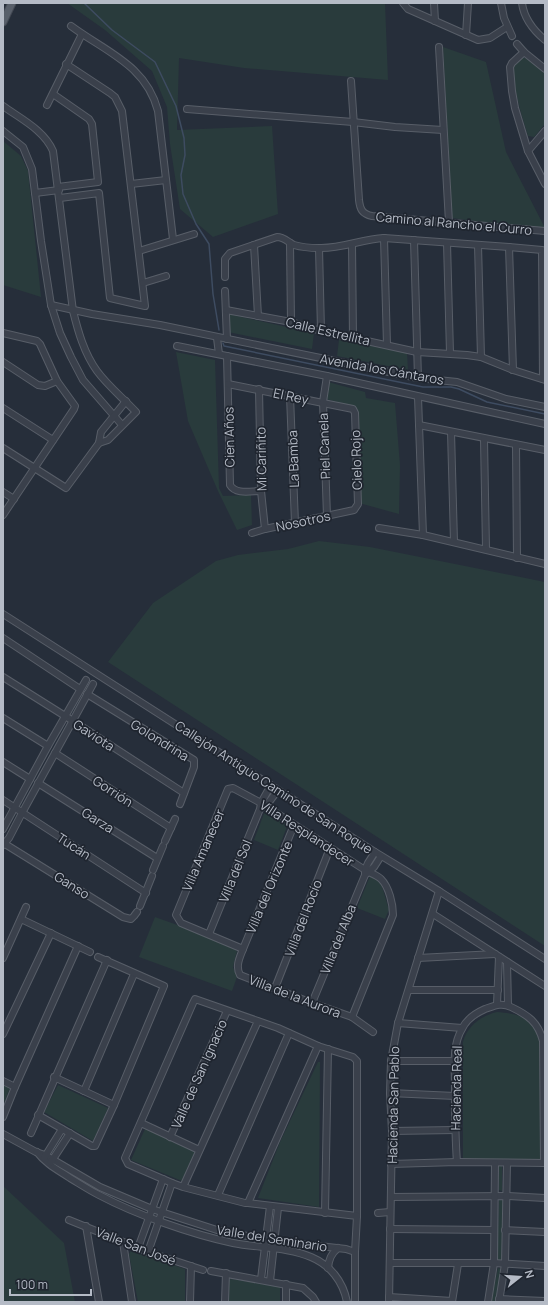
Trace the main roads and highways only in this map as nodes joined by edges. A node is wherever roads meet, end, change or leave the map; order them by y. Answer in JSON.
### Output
{"nodes":[{"id":1,"x":10,"y":4,"type":"edge"},
{"id":2,"x":3,"y":22,"type":"edge"}],
"edges":[{"from":1,"to":2,"type":"main road"}]}
